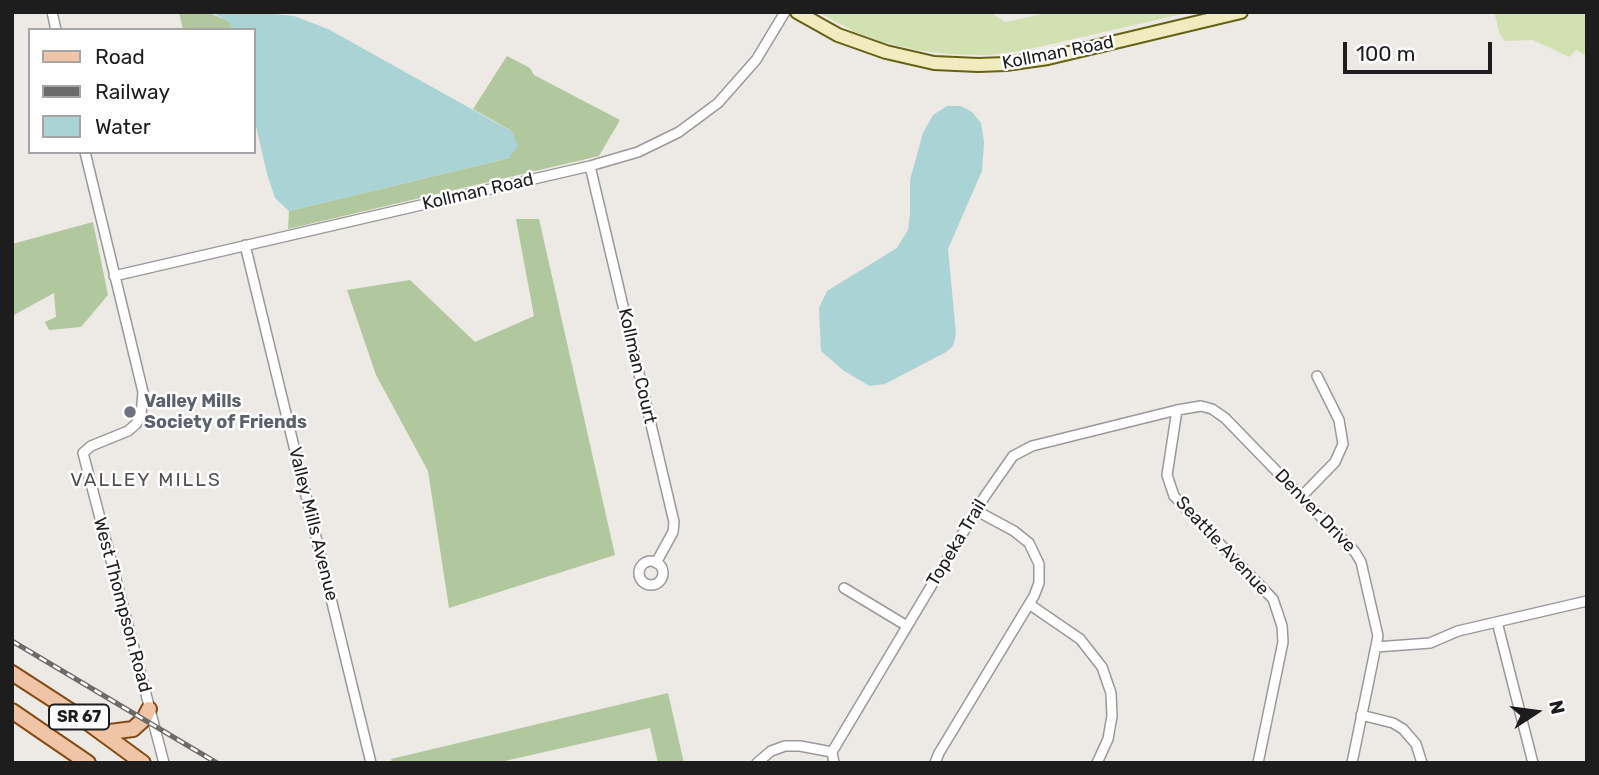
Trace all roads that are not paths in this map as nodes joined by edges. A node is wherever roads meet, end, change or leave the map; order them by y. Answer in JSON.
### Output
{"nodes":[{"id":1,"x":785,"y":12,"type":"edge"},
{"id":2,"x":797,"y":12,"type":"edge"},
{"id":3,"x":1241,"y":12,"type":"edge"},
{"id":4,"x":85,"y":154,"type":"edge"},
{"id":5,"x":590,"y":166,"type":"junction"},
{"id":6,"x":245,"y":245,"type":"junction"},
{"id":7,"x":114,"y":276,"type":"junction"},
{"id":8,"x":1317,"y":376,"type":"dead end"},
{"id":9,"x":1209,"y":408,"type":"joint"},
{"id":10,"x":1177,"y":410,"type":"junction"},
{"id":11,"x":1301,"y":497,"type":"junction"},
{"id":12,"x":977,"y":511,"type":"junction"},
{"id":13,"x":656,"y":563,"type":"dead end"},
{"id":14,"x":844,"y":588,"type":"dead end"},
{"id":15,"x":1587,"y":600,"type":"edge"},
{"id":16,"x":1029,"y":604,"type":"junction"},
{"id":17,"x":1497,"y":622,"type":"junction"},
{"id":18,"x":907,"y":626,"type":"junction"},
{"id":19,"x":1377,"y":647,"type":"junction"},
{"id":20,"x":12,"y":673,"type":"edge"},
{"id":21,"x":149,"y":709,"type":"junction"},
{"id":22,"x":12,"y":711,"type":"edge"},
{"id":23,"x":1361,"y":715,"type":"junction"},
{"id":24,"x":102,"y":733,"type":"junction"},
{"id":25,"x":832,"y":752,"type":"junction"},
{"id":26,"x":88,"y":763,"type":"edge"},
{"id":27,"x":143,"y":763,"type":"edge"},
{"id":28,"x":164,"y":763,"type":"edge"},
{"id":29,"x":371,"y":763,"type":"edge"},
{"id":30,"x":757,"y":763,"type":"edge"},
{"id":31,"x":834,"y":763,"type":"edge"},
{"id":32,"x":935,"y":763,"type":"edge"},
{"id":33,"x":1097,"y":763,"type":"edge"},
{"id":34,"x":1258,"y":763,"type":"edge"},
{"id":35,"x":1352,"y":763,"type":"edge"},
{"id":36,"x":1422,"y":763,"type":"edge"},
{"id":37,"x":1533,"y":763,"type":"edge"}],
"edges":[{"from":1,"to":5,"type":"street","name":"Kollman Road"},
{"from":2,"to":3,"type":"street","name":"Kollman Road"},
{"from":4,"to":7,"type":"street","name":"West Thompson Road"},
{"from":5,"to":6,"type":"street","name":"Kollman Road"},
{"from":5,"to":13,"type":"street","name":"Kollman Court"},
{"from":6,"to":7,"type":"street","name":"Kollman Road"},
{"from":6,"to":29,"type":"street","name":"Valley Mills Avenue"},
{"from":7,"to":21,"type":"street","name":"West Thompson Road"},
{"from":8,"to":11,"type":"street"},
{"from":9,"to":10,"type":"street","name":"Topeka Trail"},
{"from":9,"to":11,"type":"street","name":"Denver Drive"},
{"from":10,"to":12,"type":"street","name":"Topeka Trail"},
{"from":10,"to":34,"type":"street","name":"Seattle Avenue"},
{"from":11,"to":19,"type":"street","name":"Denver Drive"},
{"from":12,"to":16,"type":"street"},
{"from":12,"to":18,"type":"street","name":"Topeka Trail"},
{"from":14,"to":18,"type":"street"},
{"from":15,"to":17,"type":"street"},
{"from":16,"to":32,"type":"street"},
{"from":16,"to":33,"type":"street"},
{"from":17,"to":19,"type":"street"},
{"from":17,"to":37,"type":"street"},
{"from":18,"to":25,"type":"street","name":"Topeka Trail"},
{"from":19,"to":23,"type":"street","name":"Denver Drive"},
{"from":20,"to":24,"type":"main road","number":"SR 67"},
{"from":21,"to":24,"type":"main road"},
{"from":21,"to":28,"type":"street","name":"West Thompson Road"},
{"from":22,"to":26,"type":"main road","number":"SR 67"},
{"from":23,"to":35,"type":"street","name":"Denver Drive"},
{"from":23,"to":36,"type":"street"},
{"from":24,"to":27,"type":"main road","number":"SR 67"},
{"from":25,"to":30,"type":"street"},
{"from":25,"to":31,"type":"street"}]}
